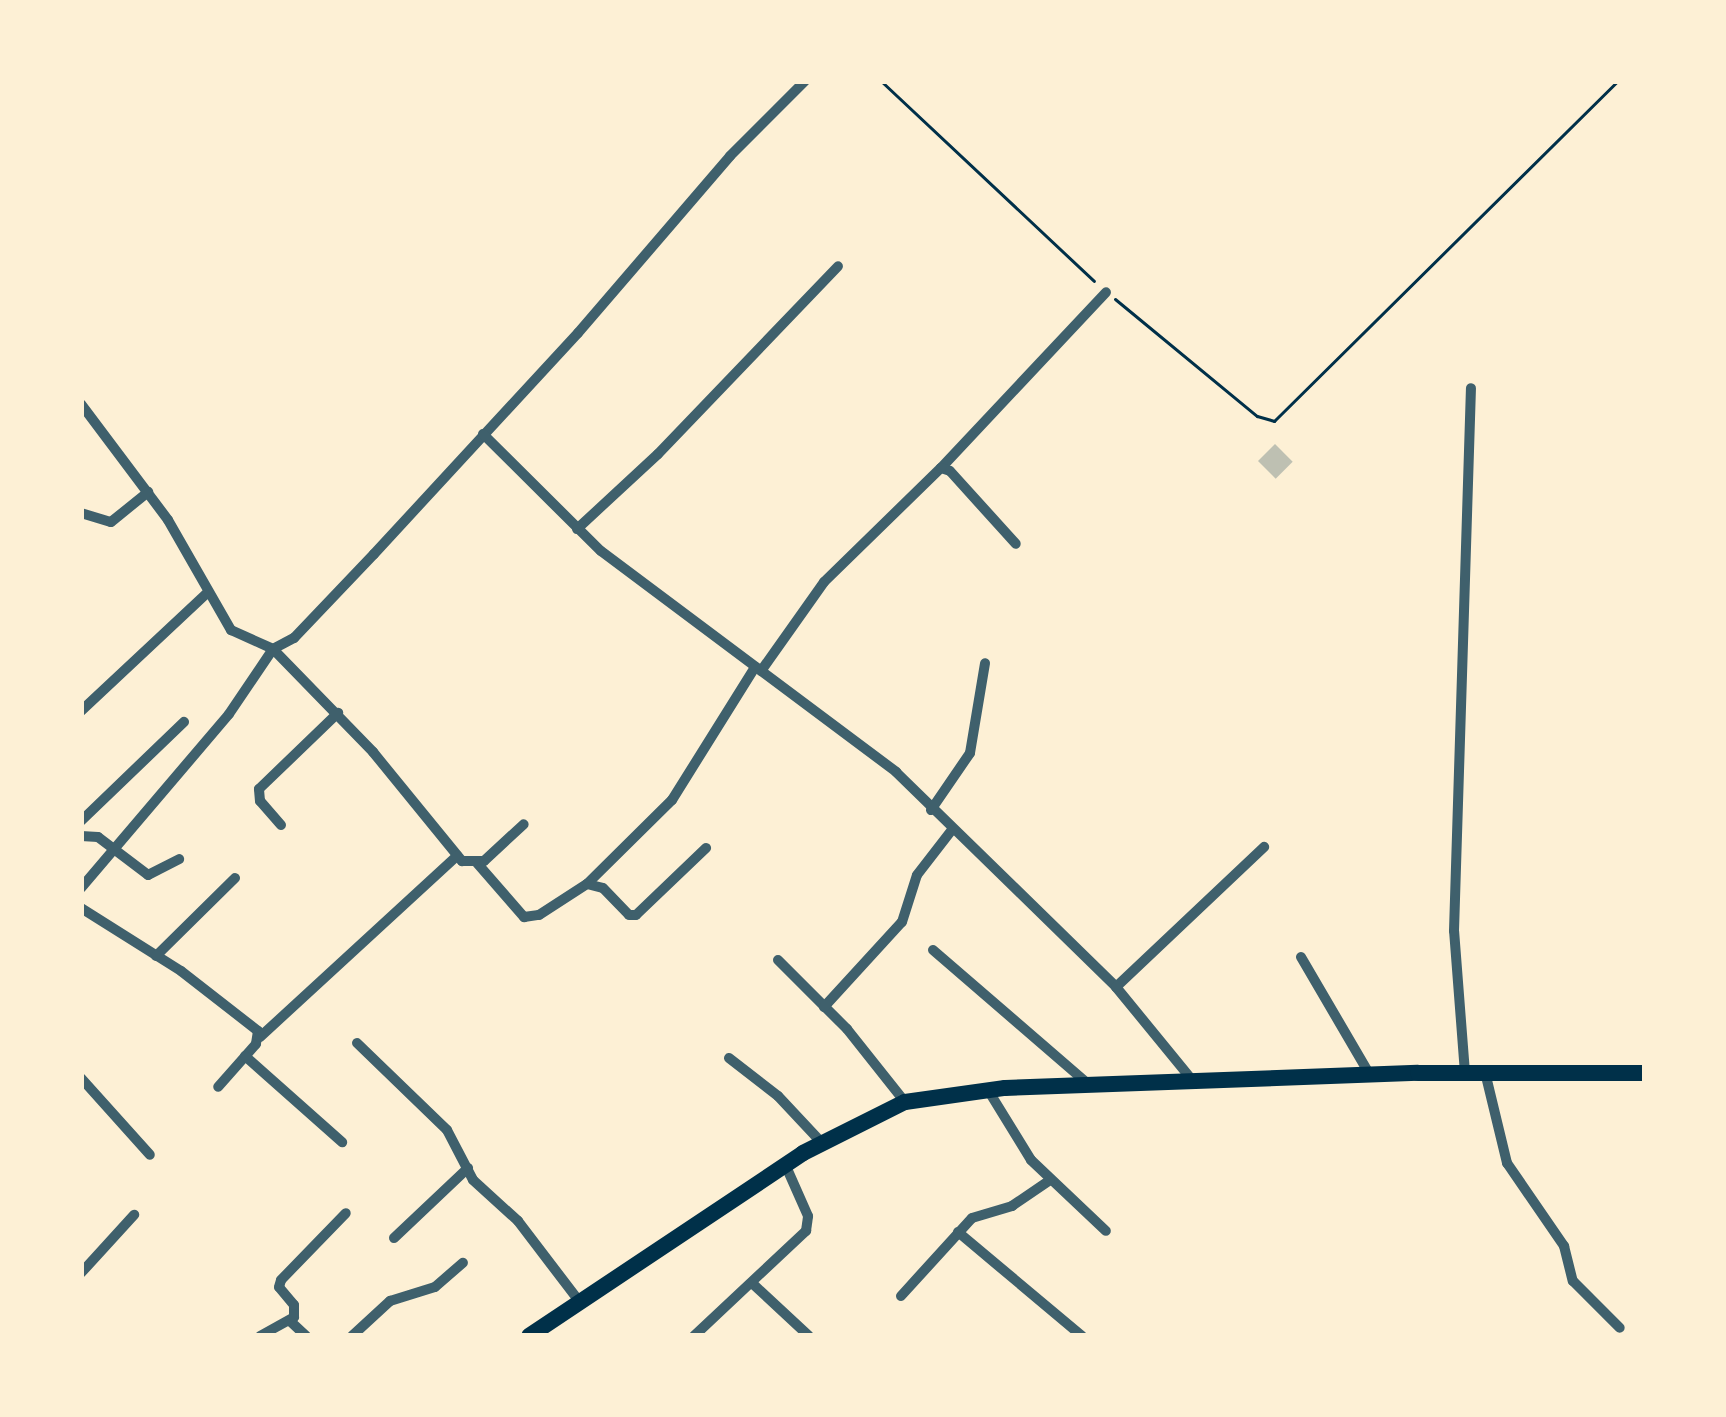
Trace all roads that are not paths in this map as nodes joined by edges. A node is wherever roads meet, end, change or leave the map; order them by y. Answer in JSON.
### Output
{"nodes":[{"id":1,"x":805,"y":81,"type":"edge"},
{"id":2,"x":838,"y":266,"type":"dead end"},
{"id":3,"x":1106,"y":292,"type":"road end"},
{"id":4,"x":1471,"y":388,"type":"dead end"},
{"id":5,"x":81,"y":404,"type":"edge"},
{"id":6,"x":483,"y":434,"type":"junction"},
{"id":7,"x":941,"y":468,"type":"junction"},
{"id":8,"x":148,"y":492,"type":"junction"},
{"id":9,"x":81,"y":513,"type":"edge"},
{"id":10,"x":577,"y":530,"type":"junction"},
{"id":11,"x":1016,"y":544,"type":"dead end"},
{"id":12,"x":206,"y":594,"type":"junction"},
{"id":13,"x":273,"y":649,"type":"junction"},
{"id":14,"x":985,"y":663,"type":"dead end"},
{"id":15,"x":758,"y":669,"type":"junction"},
{"id":16,"x":81,"y":711,"type":"edge"},
{"id":17,"x":338,"y":713,"type":"junction"},
{"id":18,"x":184,"y":722,"type":"dead end"},
{"id":19,"x":931,"y":810,"type":"junction"},
{"id":20,"x":81,"y":821,"type":"edge"},
{"id":21,"x":524,"y":824,"type":"dead end"},
{"id":22,"x":281,"y":825,"type":"dead end"},
{"id":23,"x":951,"y":831,"type":"junction"},
{"id":24,"x":81,"y":836,"type":"edge"},
{"id":25,"x":113,"y":846,"type":"junction"},
{"id":26,"x":1264,"y":847,"type":"dead end"},
{"id":27,"x":706,"y":848,"type":"dead end"},
{"id":28,"x":458,"y":856,"type":"junction"},
{"id":29,"x":179,"y":859,"type":"dead end"},
{"id":30,"x":477,"y":863,"type":"junction"},
{"id":31,"x":236,"y":878,"type":"dead end"},
{"id":32,"x":587,"y":884,"type":"junction"},
{"id":33,"x":81,"y":888,"type":"edge"},
{"id":34,"x":81,"y":908,"type":"edge"},
{"id":35,"x":933,"y":950,"type":"dead end"},
{"id":36,"x":156,"y":956,"type":"junction"},
{"id":37,"x":1301,"y":958,"type":"dead end"},
{"id":38,"x":778,"y":961,"type":"dead end"},
{"id":39,"x":1117,"y":987,"type":"junction"},
{"id":40,"x":824,"y":1007,"type":"junction"},
{"id":41,"x":260,"y":1037,"type":"junction"},
{"id":42,"x":357,"y":1043,"type":"dead end"},
{"id":43,"x":245,"y":1056,"type":"junction"},
{"id":44,"x":729,"y":1058,"type":"dead end"},
{"id":45,"x":1485,"y":1072,"type":"junction"},
{"id":46,"x":1465,"y":1073,"type":"junction"},
{"id":47,"x":1645,"y":1073,"type":"edge"},
{"id":48,"x":1370,"y":1075,"type":"junction"},
{"id":49,"x":81,"y":1078,"type":"edge"},
{"id":50,"x":1194,"y":1083,"type":"junction"},
{"id":51,"x":1090,"y":1086,"type":"junction"},
{"id":52,"x":218,"y":1087,"type":"dead end"},
{"id":53,"x":988,"y":1090,"type":"junction"},
{"id":54,"x":904,"y":1102,"type":"junction"},
{"id":55,"x":342,"y":1142,"type":"dead end"},
{"id":56,"x":821,"y":1142,"type":"junction"},
{"id":57,"x":150,"y":1155,"type":"dead end"},
{"id":58,"x":785,"y":1164,"type":"junction"},
{"id":59,"x":468,"y":1168,"type":"junction"},
{"id":60,"x":1050,"y":1180,"type":"junction"},
{"id":61,"x":346,"y":1213,"type":"dead end"},
{"id":62,"x":134,"y":1215,"type":"dead end"},
{"id":63,"x":1106,"y":1231,"type":"dead end"},
{"id":64,"x":958,"y":1232,"type":"junction"},
{"id":65,"x":394,"y":1238,"type":"dead end"},
{"id":66,"x":463,"y":1263,"type":"dead end"},
{"id":67,"x":81,"y":1273,"type":"edge"},
{"id":68,"x":753,"y":1285,"type":"junction"},
{"id":69,"x":901,"y":1296,"type":"dead end"},
{"id":70,"x":579,"y":1301,"type":"junction"},
{"id":71,"x":290,"y":1321,"type":"junction"},
{"id":72,"x":1620,"y":1328,"type":"dead end"},
{"id":73,"x":260,"y":1336,"type":"edge"},
{"id":74,"x":306,"y":1336,"type":"edge"},
{"id":75,"x":352,"y":1336,"type":"edge"},
{"id":76,"x":530,"y":1336,"type":"edge"},
{"id":77,"x":694,"y":1336,"type":"edge"},
{"id":78,"x":809,"y":1336,"type":"edge"},
{"id":79,"x":1082,"y":1336,"type":"edge"}],
"edges":[{"from":1,"to":6,"type":"street"},
{"from":2,"to":10,"type":"street"},
{"from":3,"to":7,"type":"street"},
{"from":4,"to":46,"type":"street"},
{"from":5,"to":8,"type":"street"},
{"from":6,"to":10,"type":"street"},
{"from":6,"to":13,"type":"street"},
{"from":7,"to":11,"type":"street"},
{"from":7,"to":15,"type":"street"},
{"from":8,"to":9,"type":"street"},
{"from":8,"to":12,"type":"street"},
{"from":10,"to":15,"type":"street"},
{"from":12,"to":13,"type":"street"},
{"from":12,"to":16,"type":"street"},
{"from":13,"to":17,"type":"street"},
{"from":13,"to":25,"type":"street"},
{"from":14,"to":19,"type":"street"},
{"from":15,"to":19,"type":"street"},
{"from":15,"to":32,"type":"street"},
{"from":17,"to":22,"type":"street"},
{"from":17,"to":28,"type":"street"},
{"from":18,"to":20,"type":"street"},
{"from":19,"to":23,"type":"street"},
{"from":21,"to":30,"type":"street"},
{"from":23,"to":39,"type":"street"},
{"from":23,"to":40,"type":"street"},
{"from":24,"to":25,"type":"street"},
{"from":25,"to":29,"type":"street"},
{"from":25,"to":33,"type":"street"},
{"from":26,"to":39,"type":"street"},
{"from":27,"to":32,"type":"street"},
{"from":28,"to":30,"type":"street"},
{"from":28,"to":41,"type":"street"},
{"from":30,"to":32,"type":"street"},
{"from":31,"to":36,"type":"street"},
{"from":34,"to":36,"type":"street"},
{"from":35,"to":51,"type":"street"},
{"from":36,"to":41,"type":"street"},
{"from":37,"to":48,"type":"street"},
{"from":38,"to":40,"type":"street"},
{"from":39,"to":50,"type":"street"},
{"from":40,"to":54,"type":"street"},
{"from":41,"to":43,"type":"street"},
{"from":42,"to":59,"type":"street"},
{"from":43,"to":52,"type":"street"},
{"from":43,"to":55,"type":"street"},
{"from":44,"to":56,"type":"street"},
{"from":45,"to":46,"type":"highway"},
{"from":45,"to":47,"type":"highway"},
{"from":45,"to":72,"type":"street"},
{"from":46,"to":48,"type":"highway"},
{"from":48,"to":50,"type":"highway"},
{"from":49,"to":57,"type":"street"},
{"from":50,"to":51,"type":"highway"},
{"from":51,"to":53,"type":"highway"},
{"from":53,"to":54,"type":"highway"},
{"from":53,"to":60,"type":"street"},
{"from":54,"to":56,"type":"highway"},
{"from":56,"to":58,"type":"highway"},
{"from":58,"to":68,"type":"street"},
{"from":58,"to":70,"type":"highway"},
{"from":59,"to":65,"type":"street"},
{"from":59,"to":70,"type":"street"},
{"from":60,"to":63,"type":"street"},
{"from":60,"to":64,"type":"street"},
{"from":61,"to":71,"type":"street"},
{"from":62,"to":67,"type":"street"},
{"from":64,"to":69,"type":"street"},
{"from":64,"to":79,"type":"street"},
{"from":66,"to":75,"type":"street"},
{"from":68,"to":77,"type":"street"},
{"from":68,"to":78,"type":"street"},
{"from":70,"to":76,"type":"highway"},
{"from":71,"to":73,"type":"street"},
{"from":71,"to":74,"type":"street"}]}
